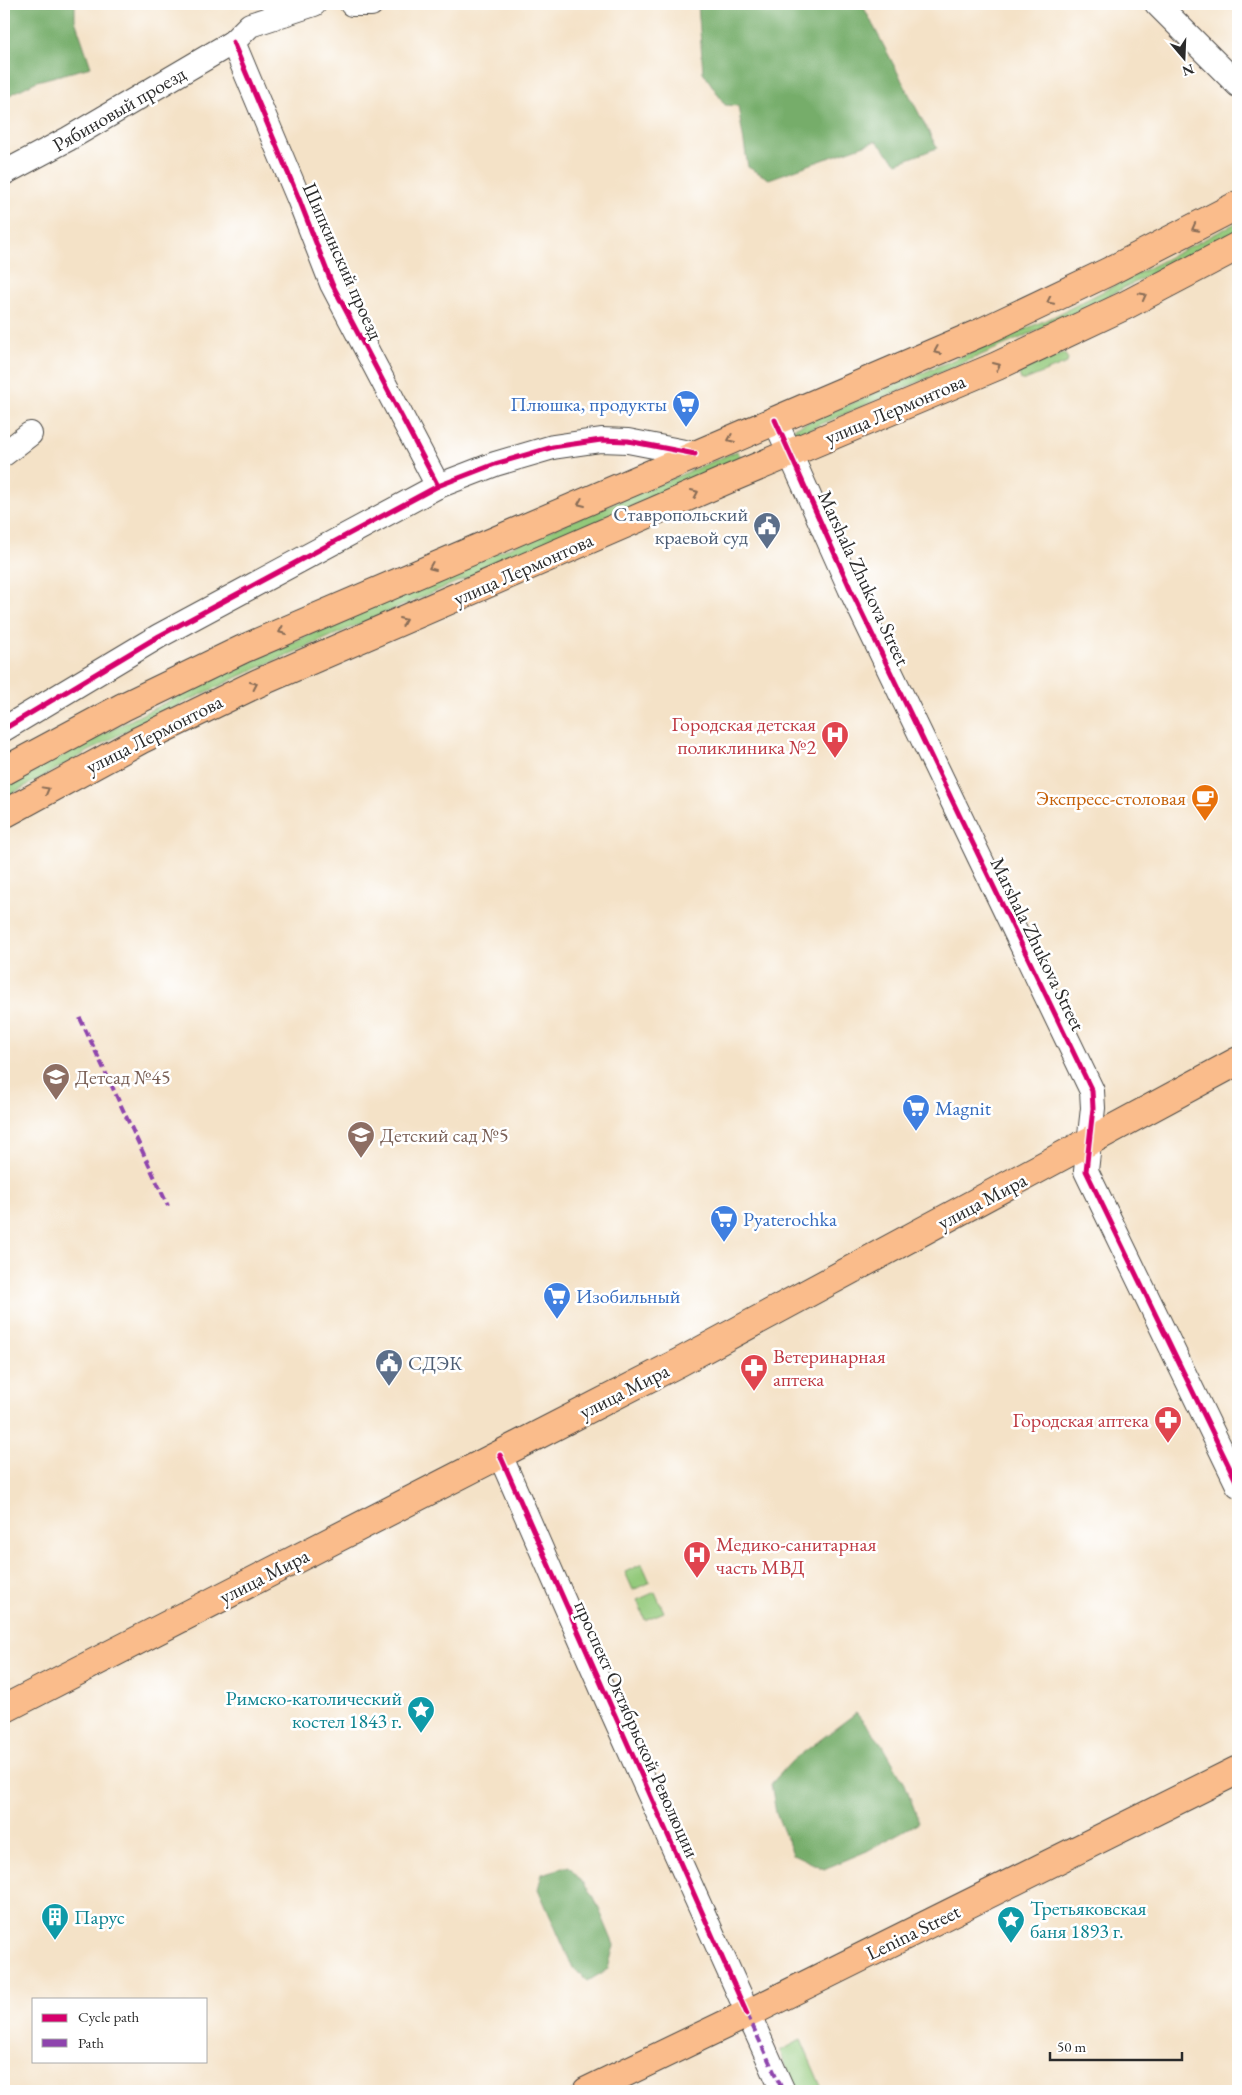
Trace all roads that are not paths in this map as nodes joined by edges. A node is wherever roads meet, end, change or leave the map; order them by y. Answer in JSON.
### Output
{"nodes":[{"id":1,"x":314,"y":4,"type":"edge"},
{"id":2,"x":352,"y":4,"type":"edge"},
{"id":3,"x":371,"y":4,"type":"edge"},
{"id":4,"x":1157,"y":4,"type":"edge"},
{"id":5,"x":233,"y":42,"type":"junction"},
{"id":6,"x":1238,"y":85,"type":"edge"},
{"id":7,"x":4,"y":173,"type":"edge"},
{"id":8,"x":1238,"y":205,"type":"edge"},
{"id":9,"x":1238,"y":246,"type":"edge"},
{"id":10,"x":775,"y":420,"type":"junction"},
{"id":11,"x":30,"y":434,"type":"dead end"},
{"id":12,"x":790,"y":453,"type":"junction"},
{"id":13,"x":4,"y":454,"type":"edge"},
{"id":14,"x":695,"y":454,"type":"junction"},
{"id":15,"x":438,"y":486,"type":"junction"},
{"id":16,"x":4,"y":729,"type":"edge"},
{"id":17,"x":4,"y":771,"type":"edge"},
{"id":18,"x":4,"y":814,"type":"edge"},
{"id":19,"x":1238,"y":1061,"type":"edge"},
{"id":20,"x":1088,"y":1143,"type":"junction"},
{"id":21,"x":500,"y":1455,"type":"junction"},
{"id":22,"x":1238,"y":1485,"type":"edge"},
{"id":23,"x":4,"y":1709,"type":"edge"},
{"id":24,"x":1238,"y":1770,"type":"edge"},
{"id":25,"x":747,"y":2014,"type":"junction"},
{"id":26,"x":587,"y":2091,"type":"edge"},
{"id":27,"x":783,"y":2091,"type":"edge"}],
"edges":[{"from":1,"to":5,"type":"street"},
{"from":2,"to":3,"type":"street"},
{"from":4,"to":6,"type":"street"},
{"from":5,"to":7,"type":"street","name":"Рябиновый проезд"},
{"from":5,"to":15,"type":"street","name":"Шипкинский проезд"},
{"from":8,"to":10,"type":"main road","name":"улица Лермонтова","one_way":true},
{"from":12,"to":9,"type":"main road","name":"улица Лермонтова","one_way":true},
{"from":10,"to":12,"type":"street","name":"Marshala Zhukova Street"},
{"from":10,"to":14,"type":"main road","name":"улица Лермонтова","one_way":true},
{"from":11,"to":13,"type":"street"},
{"from":18,"to":12,"type":"main road","name":"улица Лермонтова","one_way":true},
{"from":12,"to":20,"type":"street","name":"Marshala Zhukova Street"},
{"from":14,"to":15,"type":"street"},
{"from":14,"to":17,"type":"main road","name":"улица Лермонтова","one_way":true},
{"from":15,"to":16,"type":"street"},
{"from":19,"to":20,"type":"main road","name":"улица Мира"},
{"from":20,"to":21,"type":"main road","name":"улица Мира"},
{"from":20,"to":22,"type":"street","name":"Marshala Zhukova Street"},
{"from":21,"to":23,"type":"main road","name":"улица Мира"},
{"from":21,"to":25,"type":"street","name":"проспект Октябрьской Революции"},
{"from":24,"to":25,"type":"main road","name":"Lenina Street"},
{"from":25,"to":26,"type":"main road","name":"Lenina Street"},
{"from":25,"to":27,"type":"street","name":"проспект Октябрьской Революции"}]}
